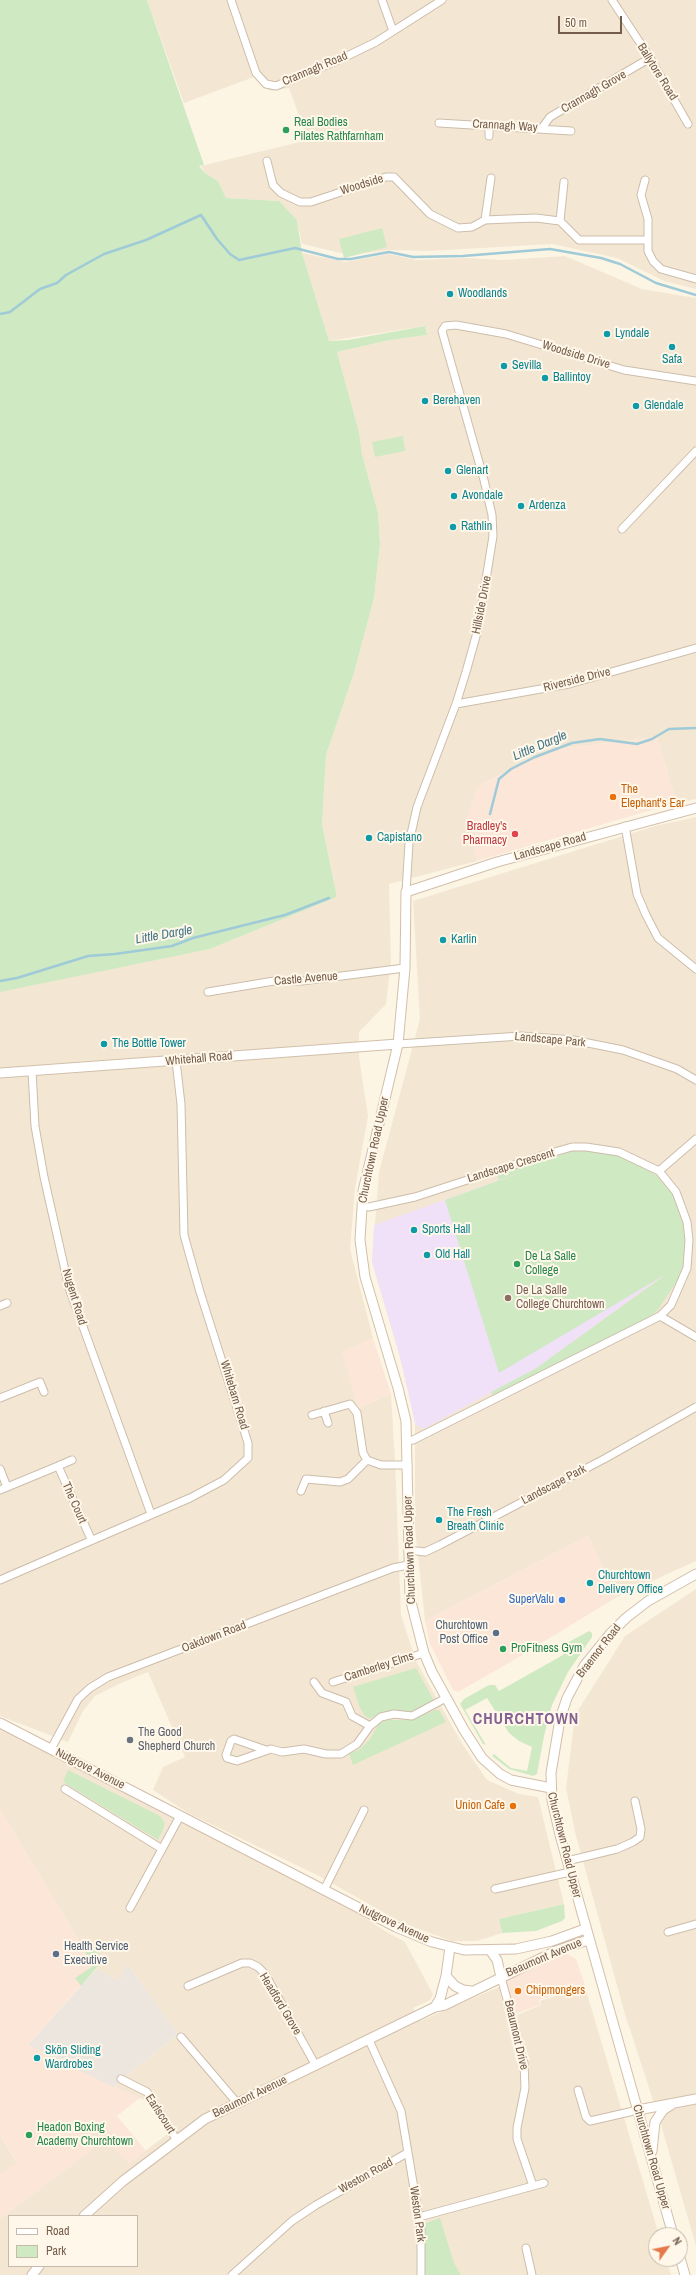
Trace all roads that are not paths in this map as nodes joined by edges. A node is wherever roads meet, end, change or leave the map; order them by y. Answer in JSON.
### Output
{"nodes":[{"id":1,"x":232,"y":0,"type":"edge"},
{"id":2,"x":382,"y":0,"type":"edge"},
{"id":3,"x":442,"y":0,"type":"edge"},
{"id":4,"x":612,"y":0,"type":"edge"},
{"id":5,"x":393,"y":31,"type":"junction"},
{"id":6,"x":650,"y":58,"type":"junction"},
{"id":7,"x":438,"y":123,"type":"dead end"},
{"id":8,"x":688,"y":124,"type":"dead end"},
{"id":9,"x":489,"y":125,"type":"junction"},
{"id":10,"x":542,"y":128,"type":"junction"},
{"id":11,"x":572,"y":131,"type":"dead end"},
{"id":12,"x":489,"y":136,"type":"dead end"},
{"id":13,"x":267,"y":161,"type":"dead end"},
{"id":14,"x":491,"y":178,"type":"dead end"},
{"id":15,"x":645,"y":180,"type":"dead end"},
{"id":16,"x":564,"y":182,"type":"dead end"},
{"id":17,"x":485,"y":220,"type":"junction"},
{"id":18,"x":560,"y":221,"type":"junction"},
{"id":19,"x":648,"y":240,"type":"junction"},
{"id":20,"x":696,"y":278,"type":"edge"},
{"id":21,"x":456,"y":325,"type":"joint"},
{"id":22,"x":696,"y":381,"type":"edge"},
{"id":23,"x":696,"y":451,"type":"edge"},
{"id":24,"x":622,"y":530,"type":"dead end"},
{"id":25,"x":696,"y":648,"type":"edge"},
{"id":26,"x":456,"y":704,"type":"junction"},
{"id":27,"x":696,"y":808,"type":"edge"},
{"id":28,"x":625,"y":826,"type":"junction"},
{"id":29,"x":406,"y":892,"type":"junction"},
{"id":30,"x":405,"y":968,"type":"junction"},
{"id":31,"x":696,"y":969,"type":"edge"},
{"id":32,"x":208,"y":992,"type":"dead end"},
{"id":33,"x":398,"y":1044,"type":"junction"},
{"id":34,"x":176,"y":1060,"type":"junction"},
{"id":35,"x":32,"y":1071,"type":"junction"},
{"id":36,"x":0,"y":1073,"type":"edge"},
{"id":37,"x":696,"y":1080,"type":"edge"},
{"id":38,"x":696,"y":1139,"type":"edge"},
{"id":39,"x":659,"y":1172,"type":"junction"},
{"id":40,"x":362,"y":1206,"type":"junction"},
{"id":41,"x":660,"y":1316,"type":"junction"},
{"id":42,"x":696,"y":1337,"type":"edge"},
{"id":43,"x":44,"y":1392,"type":"dead end"},
{"id":44,"x":0,"y":1398,"type":"edge"},
{"id":45,"x":696,"y":1407,"type":"edge"},
{"id":46,"x":324,"y":1411,"type":"junction"},
{"id":47,"x":312,"y":1415,"type":"dead end"},
{"id":48,"x":328,"y":1423,"type":"dead end"},
{"id":49,"x":406,"y":1441,"type":"junction"},
{"id":50,"x":72,"y":1460,"type":"dead end"},
{"id":51,"x":367,"y":1460,"type":"junction"},
{"id":52,"x":408,"y":1465,"type":"junction"},
{"id":53,"x":58,"y":1466,"type":"junction"},
{"id":54,"x":0,"y":1469,"type":"edge"},
{"id":55,"x":4,"y":1488,"type":"edge"},
{"id":56,"x":301,"y":1491,"type":"dead end"},
{"id":57,"x":151,"y":1514,"type":"junction"},
{"id":58,"x":91,"y":1539,"type":"junction"},
{"id":59,"x":408,"y":1550,"type":"junction"},
{"id":60,"x":408,"y":1565,"type":"junction"},
{"id":61,"x":696,"y":1574,"type":"edge"},
{"id":62,"x":0,"y":1580,"type":"edge"},
{"id":63,"x":424,"y":1652,"type":"junction"},
{"id":64,"x":314,"y":1682,"type":"dead end"},
{"id":65,"x":333,"y":1682,"type":"dead end"},
{"id":66,"x":446,"y":1698,"type":"junction"},
{"id":67,"x":0,"y":1723,"type":"edge"},
{"id":68,"x":370,"y":1726,"type":"junction"},
{"id":69,"x":51,"y":1749,"type":"junction"},
{"id":70,"x":266,"y":1750,"type":"junction"},
{"id":71,"x":551,"y":1788,"type":"junction"},
{"id":72,"x":65,"y":1789,"type":"dead end"},
{"id":73,"x":635,"y":1801,"type":"dead end"},
{"id":74,"x":364,"y":1810,"type":"dead end"},
{"id":75,"x":180,"y":1816,"type":"junction"},
{"id":76,"x":162,"y":1849,"type":"junction"},
{"id":77,"x":567,"y":1862,"type":"junction"},
{"id":78,"x":570,"y":1872,"type":"junction"},
{"id":79,"x":495,"y":1889,"type":"dead end"},
{"id":80,"x":324,"y":1890,"type":"junction"},
{"id":81,"x":130,"y":1908,"type":"dead end"},
{"id":82,"x":696,"y":1924,"type":"edge"},
{"id":83,"x":585,"y":1928,"type":"junction"},
{"id":84,"x":668,"y":1932,"type":"dead end"},
{"id":85,"x":588,"y":1940,"type":"junction"},
{"id":86,"x":552,"y":1941,"type":"junction"},
{"id":87,"x":450,"y":1947,"type":"junction"},
{"id":88,"x":490,"y":1950,"type":"junction"},
{"id":89,"x":556,"y":1950,"type":"junction"},
{"id":90,"x":446,"y":1976,"type":"junction"},
{"id":91,"x":501,"y":1977,"type":"junction"},
{"id":92,"x":188,"y":1986,"type":"dead end"},
{"id":93,"x":471,"y":1991,"type":"junction"},
{"id":94,"x":435,"y":2007,"type":"junction"},
{"id":95,"x":181,"y":2037,"type":"dead end"},
{"id":96,"x":369,"y":2040,"type":"junction"},
{"id":97,"x":316,"y":2066,"type":"junction"},
{"id":98,"x":121,"y":2079,"type":"dead end"},
{"id":99,"x":578,"y":2090,"type":"dead end"},
{"id":100,"x":696,"y":2099,"type":"edge"},
{"id":101,"x":238,"y":2104,"type":"junction"},
{"id":102,"x":671,"y":2104,"type":"junction"},
{"id":103,"x":638,"y":2110,"type":"junction"},
{"id":104,"x":176,"y":2139,"type":"junction"},
{"id":105,"x":407,"y":2153,"type":"junction"},
{"id":106,"x":651,"y":2158,"type":"junction"},
{"id":107,"x":544,"y":2183,"type":"dead end"},
{"id":108,"x":533,"y":2186,"type":"junction"},
{"id":109,"x":85,"y":2215,"type":"edge"},
{"id":110,"x":419,"y":2217,"type":"junction"},
{"id":111,"x":671,"y":2227,"type":"edge"},
{"id":112,"x":526,"y":2248,"type":"dead end"},
{"id":113,"x":38,"y":2267,"type":"edge"},
{"id":114,"x":32,"y":2275,"type":"edge"},
{"id":115,"x":232,"y":2275,"type":"edge"},
{"id":116,"x":421,"y":2275,"type":"edge"},
{"id":117,"x":532,"y":2275,"type":"edge"}],
"edges":[{"from":1,"to":5,"type":"street","name":"Crannagh Road"},
{"from":2,"to":5,"type":"street"},
{"from":3,"to":5,"type":"street","name":"Crannagh Road"},
{"from":4,"to":6,"type":"street","name":"Ballytore Road"},
{"from":6,"to":8,"type":"street","name":"Ballytore Road"},
{"from":6,"to":10,"type":"street","name":"Crannagh Grove"},
{"from":7,"to":9,"type":"street","name":"Crannagh Way"},
{"from":9,"to":10,"type":"street","name":"Crannagh Way"},
{"from":9,"to":12,"type":"street"},
{"from":10,"to":11,"type":"street","name":"Crannagh Way"},
{"from":13,"to":17,"type":"street","name":"Woodside"},
{"from":14,"to":17,"type":"street"},
{"from":15,"to":19,"type":"street"},
{"from":16,"to":18,"type":"street"},
{"from":17,"to":18,"type":"street","name":"Woodside"},
{"from":18,"to":19,"type":"street"},
{"from":19,"to":20,"type":"street"},
{"from":21,"to":22,"type":"street","name":"Woodside Drive"},
{"from":21,"to":26,"type":"street","name":"Hillside Drive"},
{"from":23,"to":24,"type":"street"},
{"from":25,"to":26,"type":"street","name":"Riverside Drive"},
{"from":26,"to":29,"type":"street","name":"Hillside Drive"},
{"from":27,"to":28,"type":"street","name":"Landscape Road"},
{"from":28,"to":29,"type":"street","name":"Landscape Road"},
{"from":28,"to":31,"type":"street"},
{"from":29,"to":30,"type":"street","name":"Churchtown Road Upper"},
{"from":30,"to":32,"type":"street","name":"Castle Avenue"},
{"from":30,"to":33,"type":"street","name":"Churchtown Road Upper"},
{"from":33,"to":34,"type":"street","name":"Whitehall Road"},
{"from":33,"to":37,"type":"street","name":"Landscape Park"},
{"from":33,"to":40,"type":"street","name":"Churchtown Road Upper"},
{"from":34,"to":35,"type":"street","name":"Whitehall Road"},
{"from":34,"to":57,"type":"street","name":"Whitebarn Road"},
{"from":35,"to":36,"type":"street","name":"Whitehall Road"},
{"from":35,"to":57,"type":"street","name":"Nugent Road"},
{"from":38,"to":39,"type":"street"},
{"from":39,"to":40,"type":"street","name":"Landscape Crescent"},
{"from":39,"to":41,"type":"street","name":"Landscape Crescent"},
{"from":40,"to":49,"type":"street","name":"Churchtown Road Upper"},
{"from":41,"to":42,"type":"street"},
{"from":41,"to":49,"type":"street","name":"Landscape Crescent"},
{"from":43,"to":44,"type":"street"},
{"from":45,"to":59,"type":"street","name":"Landscape Park"},
{"from":46,"to":47,"type":"street"},
{"from":46,"to":48,"type":"street"},
{"from":46,"to":51,"type":"street"},
{"from":49,"to":52,"type":"street","name":"Churchtown Road Upper"},
{"from":50,"to":53,"type":"street"},
{"from":51,"to":52,"type":"street"},
{"from":51,"to":56,"type":"street"},
{"from":52,"to":59,"type":"street","name":"Churchtown Road Upper"},
{"from":53,"to":55,"type":"street"},
{"from":53,"to":58,"type":"street","name":"The Court"},
{"from":54,"to":55,"type":"street"},
{"from":57,"to":58,"type":"street","name":"Whitebarn Road"},
{"from":58,"to":62,"type":"street","name":"Whitebarn Road"},
{"from":59,"to":60,"type":"street","name":"Churchtown Road Upper"},
{"from":60,"to":63,"type":"street","name":"Churchtown Road Upper"},
{"from":60,"to":69,"type":"street","name":"Oakdown Road"},
{"from":61,"to":71,"type":"street","name":"Braemor Road"},
{"from":63,"to":65,"type":"street","name":"Camberley Elms"},
{"from":63,"to":66,"type":"street","name":"Churchtown Road Upper"},
{"from":64,"to":68,"type":"street"},
{"from":66,"to":68,"type":"street"},
{"from":66,"to":71,"type":"street","name":"Churchtown Road Upper"},
{"from":67,"to":69,"type":"street","name":"Nutgrove Avenue"},
{"from":68,"to":70,"type":"street"},
{"from":69,"to":75,"type":"street","name":"Nutgrove Avenue"},
{"from":70,"to":70,"type":"street"},
{"from":71,"to":77,"type":"street","name":"Churchtown Road Upper"},
{"from":72,"to":76,"type":"street"},
{"from":73,"to":77,"type":"street"},
{"from":74,"to":80,"type":"street"},
{"from":75,"to":76,"type":"street"},
{"from":75,"to":80,"type":"street","name":"Nutgrove Avenue"},
{"from":76,"to":81,"type":"street"},
{"from":77,"to":78,"type":"street","name":"Churchtown Road Upper"},
{"from":78,"to":79,"type":"street"},
{"from":78,"to":83,"type":"street","name":"Churchtown Road Upper"},
{"from":80,"to":87,"type":"street","name":"Nutgrove Avenue"},
{"from":82,"to":84,"type":"street"},
{"from":83,"to":85,"type":"street","name":"Churchtown Road Upper"},
{"from":83,"to":86,"type":"street","name":"Nutgrove Avenue"},
{"from":85,"to":89,"type":"street","name":"Beaumont Avenue"},
{"from":85,"to":103,"type":"street","name":"Churchtown Road Upper"},
{"from":86,"to":88,"type":"street","name":"Nutgrove Avenue"},
{"from":86,"to":89,"type":"street"},
{"from":87,"to":88,"type":"street","name":"Nutgrove Avenue"},
{"from":87,"to":90,"type":"street"},
{"from":88,"to":91,"type":"street"},
{"from":89,"to":91,"type":"street","name":"Beaumont Avenue"},
{"from":90,"to":93,"type":"street"},
{"from":90,"to":94,"type":"street"},
{"from":91,"to":93,"type":"street","name":"Beaumont Avenue"},
{"from":91,"to":108,"type":"street","name":"Beaumont Drive"},
{"from":92,"to":97,"type":"street","name":"Headford Grove"},
{"from":93,"to":94,"type":"street","name":"Beaumont Avenue"},
{"from":94,"to":96,"type":"street","name":"Beaumont Avenue"},
{"from":95,"to":101,"type":"street"},
{"from":96,"to":97,"type":"street","name":"Beaumont Avenue"},
{"from":96,"to":105,"type":"street","name":"Weston Road"},
{"from":97,"to":101,"type":"street","name":"Beaumont Avenue"},
{"from":98,"to":104,"type":"street","name":"Earlscourt"},
{"from":99,"to":103,"type":"street"},
{"from":100,"to":102,"type":"street"},
{"from":101,"to":104,"type":"street","name":"Beaumont Avenue"},
{"from":102,"to":103,"type":"street"},
{"from":102,"to":106,"type":"street"},
{"from":103,"to":106,"type":"street","name":"Churchtown Road Upper"},
{"from":104,"to":109,"type":"street","name":"Beaumont Avenue"},
{"from":105,"to":110,"type":"street","name":"Weston Park"},
{"from":105,"to":115,"type":"street","name":"Weston Road"},
{"from":106,"to":111,"type":"street","name":"Churchtown Road Upper"},
{"from":107,"to":108,"type":"street"},
{"from":108,"to":110,"type":"street"},
{"from":110,"to":116,"type":"street","name":"Weston Park"},
{"from":112,"to":117,"type":"street"},
{"from":113,"to":114,"type":"street"}]}
